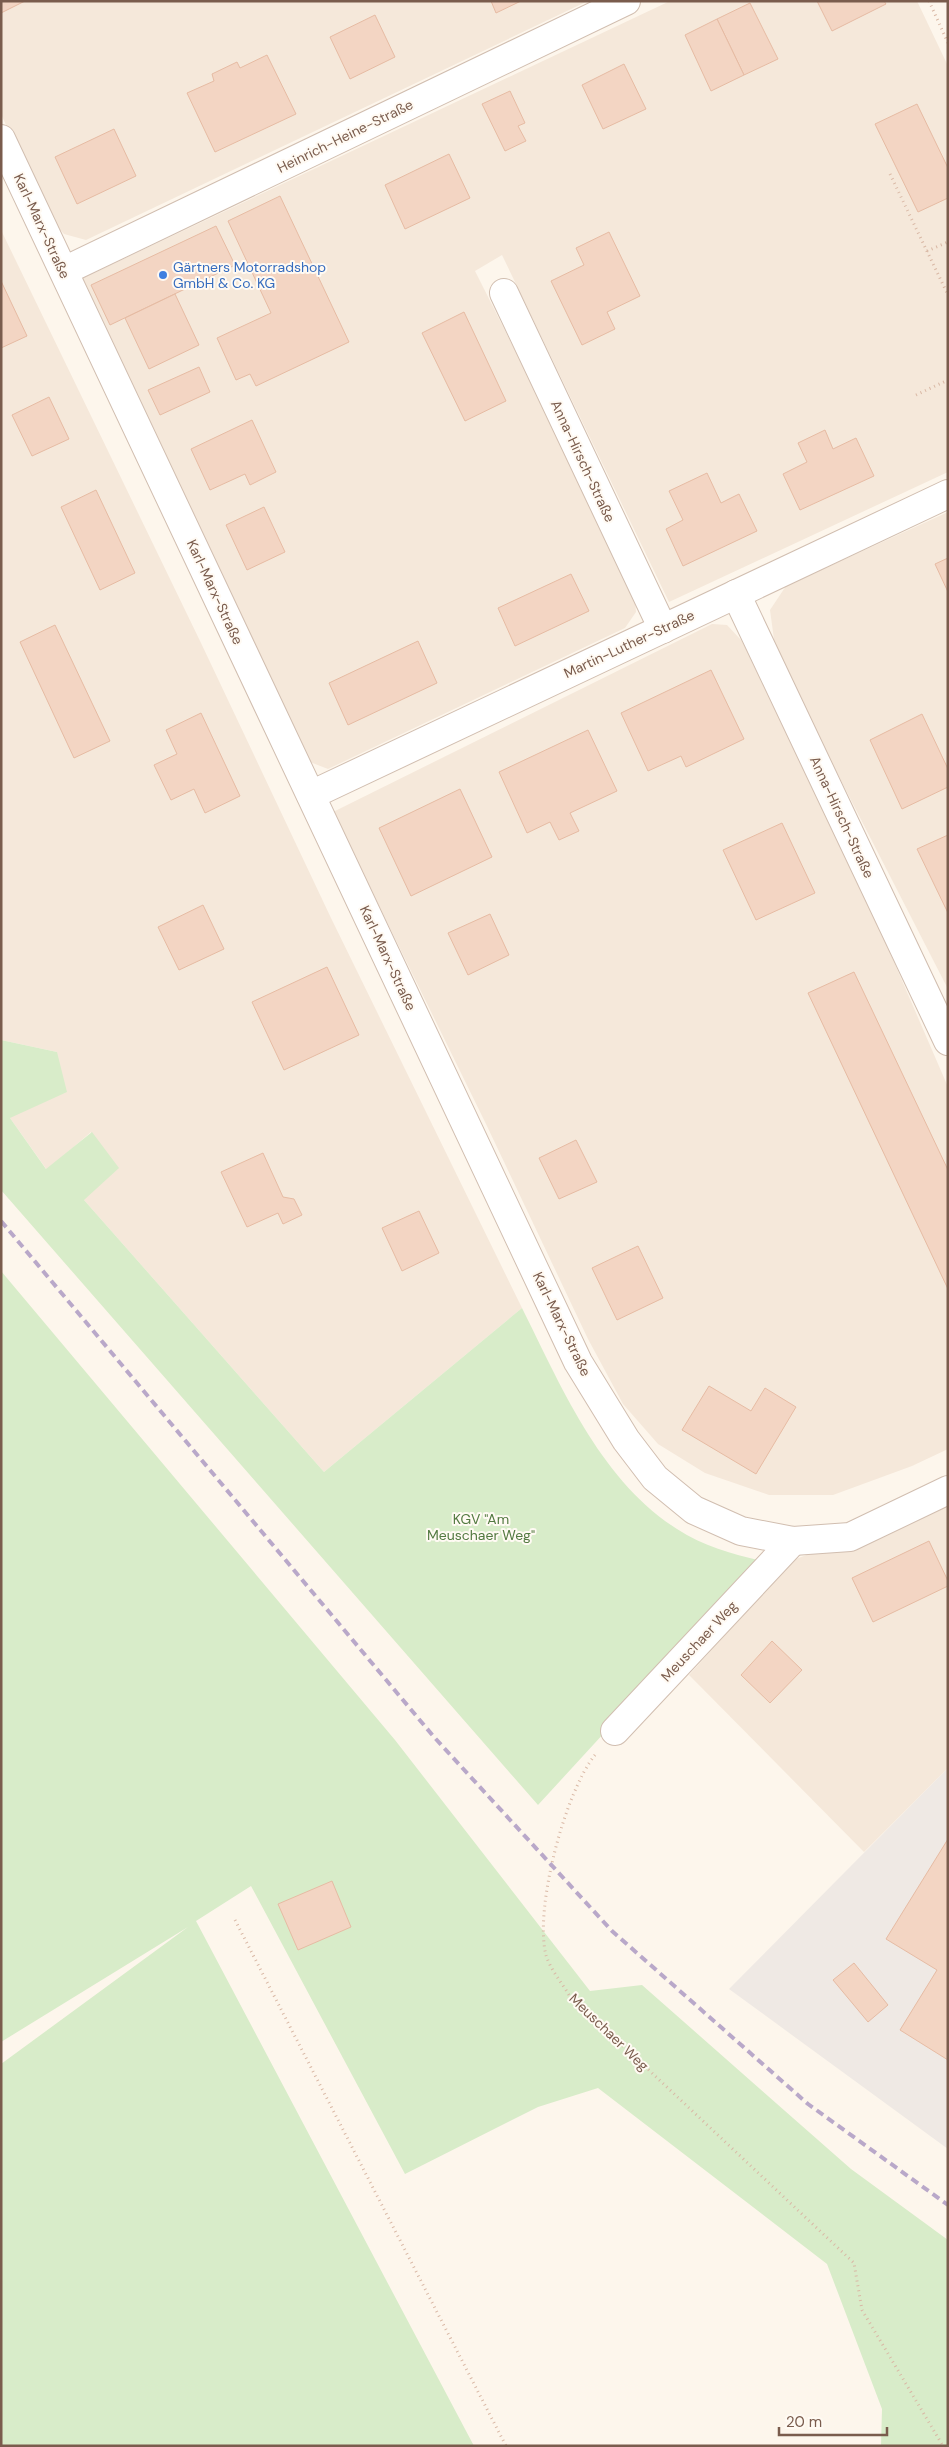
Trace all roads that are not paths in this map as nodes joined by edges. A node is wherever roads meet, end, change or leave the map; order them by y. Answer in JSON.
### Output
{"nodes":[{"id":1,"x":626,"y":1,"type":"edge"},
{"id":2,"x":1,"y":139,"type":"edge"},
{"id":3,"x":64,"y":271,"type":"junction"},
{"id":4,"x":504,"y":293,"type":"dead end"},
{"id":5,"x":948,"y":494,"type":"edge"},
{"id":6,"x":736,"y":594,"type":"junction"},
{"id":7,"x":663,"y":629,"type":"junction"},
{"id":8,"x":311,"y":795,"type":"junction"},
{"id":9,"x":948,"y":1041,"type":"edge"},
{"id":10,"x":948,"y":1490,"type":"edge"},
{"id":11,"x":793,"y":1541,"type":"junction"},
{"id":12,"x":615,"y":1731,"type":"road end"}],
"edges":[{"from":1,"to":3,"type":"street","name":"Heinrich-Heine-Straße"},
{"from":2,"to":3,"type":"street","name":"Karl-Marx-Straße"},
{"from":3,"to":8,"type":"street","name":"Karl-Marx-Straße"},
{"from":4,"to":7,"type":"street","name":"Anna-Hirsch-Straße"},
{"from":5,"to":6,"type":"street","name":"Martin-Luther-Straße"},
{"from":6,"to":7,"type":"street","name":"Martin-Luther-Straße"},
{"from":6,"to":9,"type":"street","name":"Anna-Hirsch-Straße"},
{"from":7,"to":8,"type":"street","name":"Martin-Luther-Straße"},
{"from":8,"to":11,"type":"street","name":"Karl-Marx-Straße"},
{"from":10,"to":11,"type":"street","name":"Karl-Marx-Straße"},
{"from":11,"to":12,"type":"street","name":"Meuschaer Weg"}]}
